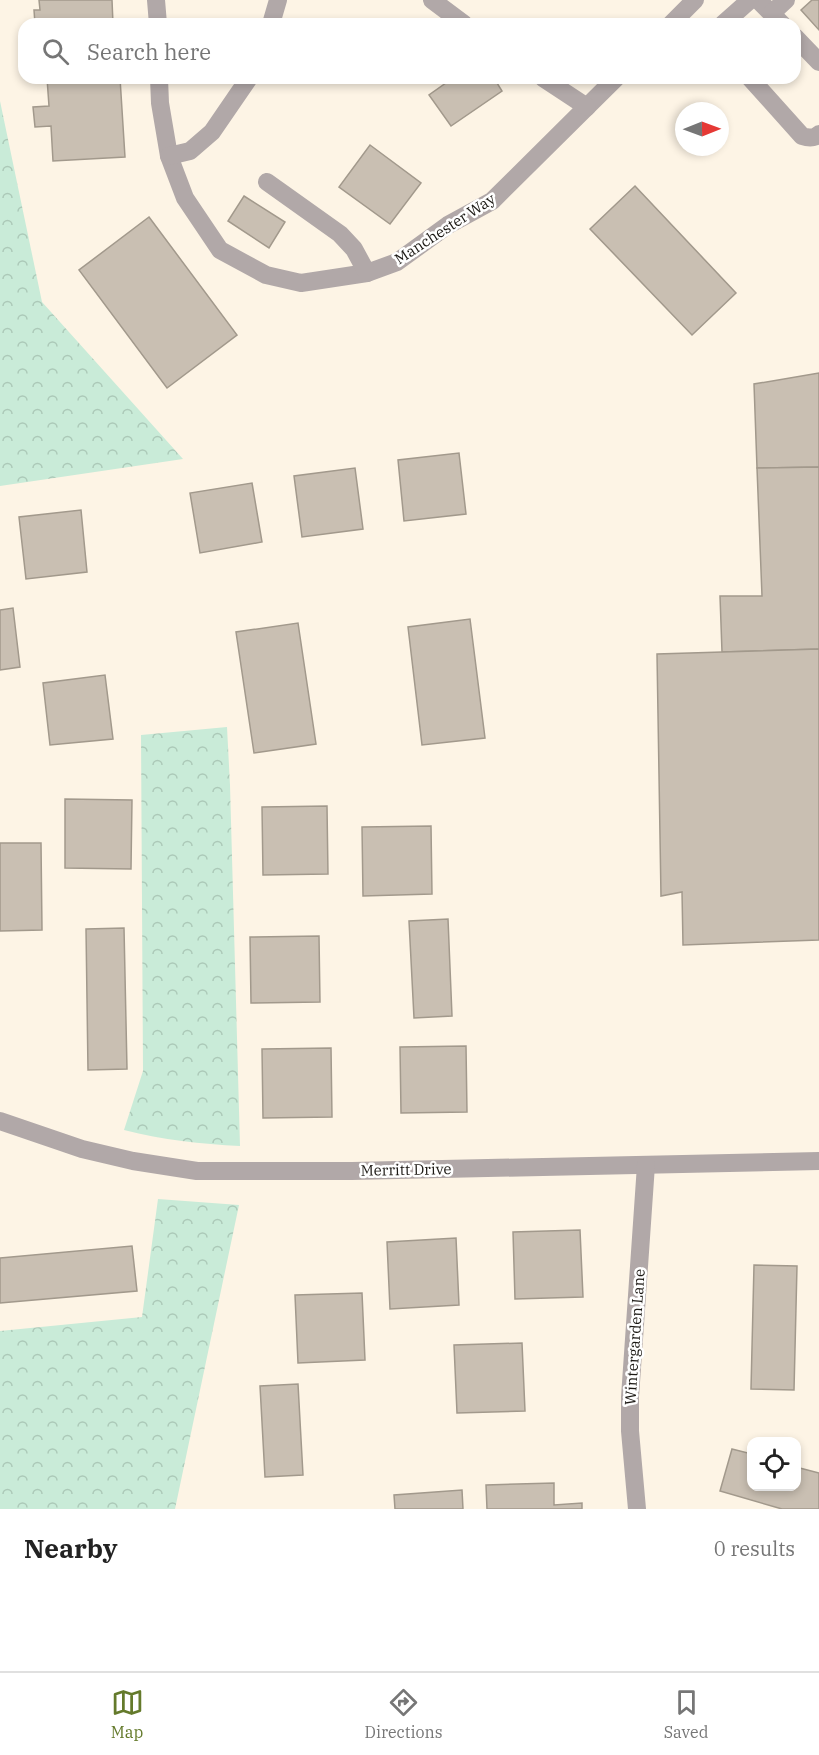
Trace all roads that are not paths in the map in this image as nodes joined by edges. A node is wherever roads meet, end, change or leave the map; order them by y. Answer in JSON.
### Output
{"nodes":[{"id":1,"x":156,"y":0,"type":"edge"},
{"id":2,"x":278,"y":0,"type":"edge"},
{"id":3,"x":432,"y":0,"type":"edge"},
{"id":4,"x":750,"y":0,"type":"edge"},
{"id":5,"x":758,"y":0,"type":"edge"},
{"id":6,"x":786,"y":0,"type":"edge"},
{"id":7,"x":690,"y":2,"type":"edge"},
{"id":8,"x":158,"y":18,"type":"edge"},
{"id":9,"x":273,"y":18,"type":"edge"},
{"id":10,"x":456,"y":18,"type":"edge"},
{"id":11,"x":676,"y":18,"type":"edge"},
{"id":12,"x":730,"y":18,"type":"edge"},
{"id":13,"x":776,"y":18,"type":"edge"},
{"id":14,"x":777,"y":18,"type":"edge"},
{"id":15,"x":801,"y":43,"type":"edge"},
{"id":16,"x":819,"y":62,"type":"edge"},
{"id":17,"x":159,"y":84,"type":"edge"},
{"id":18,"x":245,"y":84,"type":"edge"},
{"id":19,"x":552,"y":84,"type":"edge"},
{"id":20,"x":610,"y":84,"type":"edge"},
{"id":21,"x":755,"y":84,"type":"edge"},
{"id":22,"x":587,"y":107,"type":"junction"},
{"id":23,"x":819,"y":134,"type":"edge"},
{"id":24,"x":169,"y":156,"type":"junction"},
{"id":25,"x":267,"y":182,"type":"dead end"},
{"id":26,"x":367,"y":273,"type":"junction"},
{"id":27,"x":0,"y":1121,"type":"edge"},
{"id":28,"x":819,"y":1161,"type":"edge"},
{"id":29,"x":646,"y":1165,"type":"junction"},
{"id":30,"x":637,"y":1509,"type":"edge"}],
"edges":[{"from":1,"to":8,"type":"street"},
{"from":2,"to":9,"type":"street"},
{"from":3,"to":10,"type":"street"},
{"from":4,"to":12,"type":"street"},
{"from":5,"to":13,"type":"street"},
{"from":6,"to":14,"type":"street"},
{"from":7,"to":11,"type":"street"},
{"from":15,"to":16,"type":"street"},
{"from":17,"to":24,"type":"street"},
{"from":18,"to":24,"type":"street"},
{"from":19,"to":22,"type":"street"},
{"from":20,"to":22,"type":"street","name":"Manchester Way"},
{"from":21,"to":23,"type":"street"},
{"from":22,"to":26,"type":"street","name":"Manchester Way"},
{"from":24,"to":26,"type":"street","name":"Manchester Way"},
{"from":25,"to":26,"type":"street"},
{"from":27,"to":29,"type":"street","name":"Merritt Drive"},
{"from":28,"to":29,"type":"street","name":"Merritt Drive"},
{"from":29,"to":30,"type":"street","name":"Wintergarden Lane"}]}
